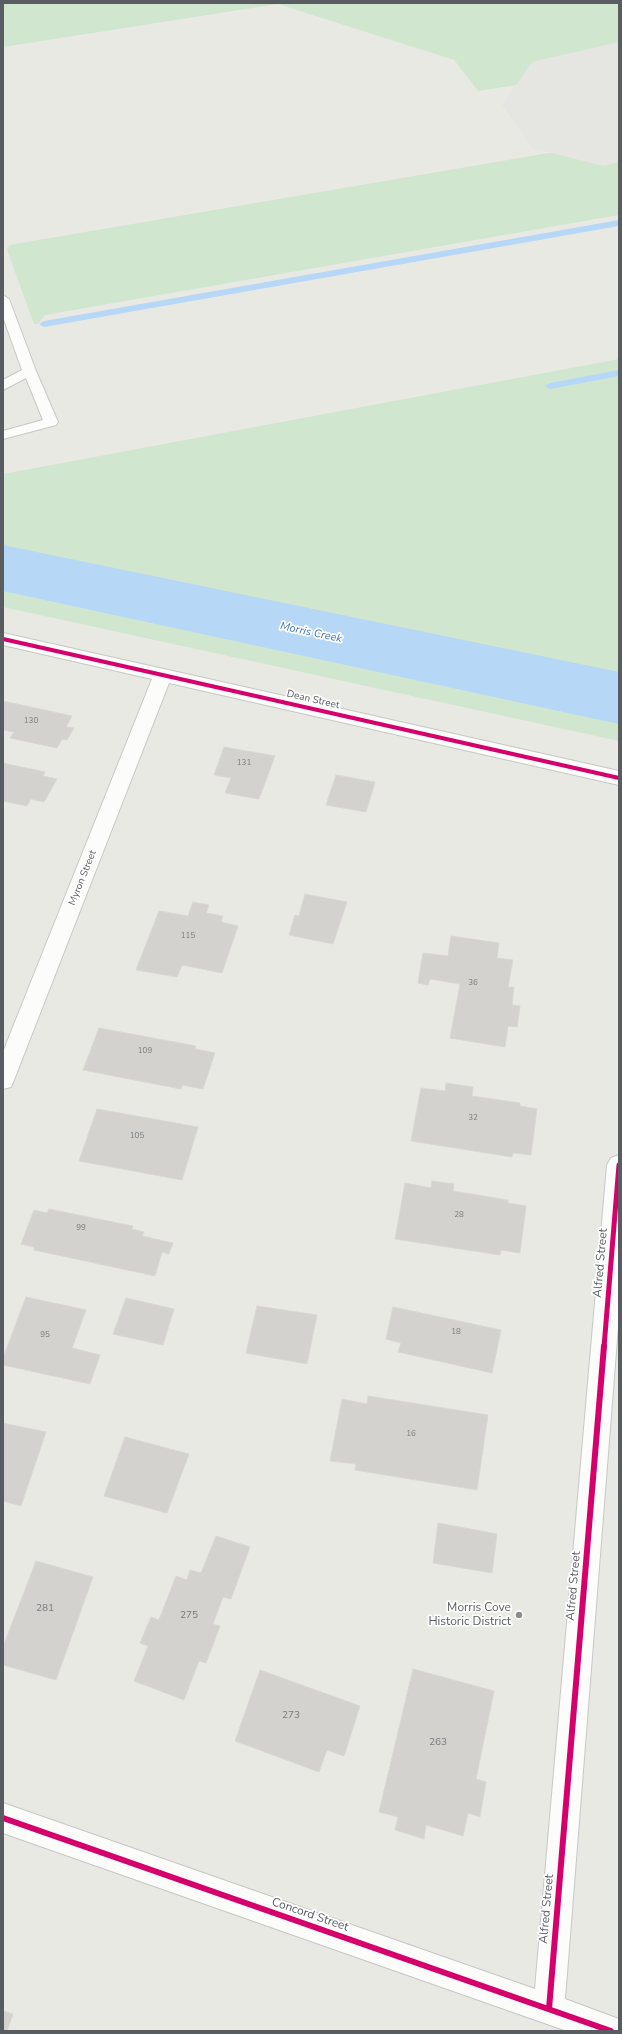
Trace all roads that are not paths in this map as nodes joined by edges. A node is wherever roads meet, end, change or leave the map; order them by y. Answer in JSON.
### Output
{"nodes":[{"id":1,"x":3,"y":299,"type":"edge"},
{"id":2,"x":29,"y":371,"type":"junction"},
{"id":3,"x":3,"y":376,"type":"edge"},
{"id":4,"x":3,"y":386,"type":"edge"},
{"id":5,"x":51,"y":422,"type":"junction"},
{"id":6,"x":3,"y":423,"type":"edge"},
{"id":7,"x":3,"y":436,"type":"edge"},
{"id":8,"x":3,"y":639,"type":"edge"},
{"id":9,"x":163,"y":675,"type":"junction"},
{"id":10,"x":619,"y":778,"type":"edge"},
{"id":11,"x":3,"y":1080,"type":"edge"},
{"id":12,"x":619,"y":1166,"type":"edge"},
{"id":13,"x":3,"y":1818,"type":"edge"},
{"id":14,"x":549,"y":2009,"type":"junction"},
{"id":15,"x":611,"y":2031,"type":"edge"}],
"edges":[{"from":1,"to":2,"type":"lane"},
{"from":2,"to":3,"type":"lane"},
{"from":2,"to":4,"type":"lane"},
{"from":2,"to":5,"type":"lane"},
{"from":5,"to":6,"type":"lane"},
{"from":5,"to":7,"type":"lane"},
{"from":8,"to":9,"type":"street","name":"Dean Street"},
{"from":9,"to":10,"type":"street","name":"Dean Street"},
{"from":9,"to":11,"type":"street","name":"Myron Street"},
{"from":12,"to":14,"type":"street","name":"Alfred Street"},
{"from":13,"to":14,"type":"street","name":"Concord Street"},
{"from":14,"to":15,"type":"street","name":"Concord Street"}]}
